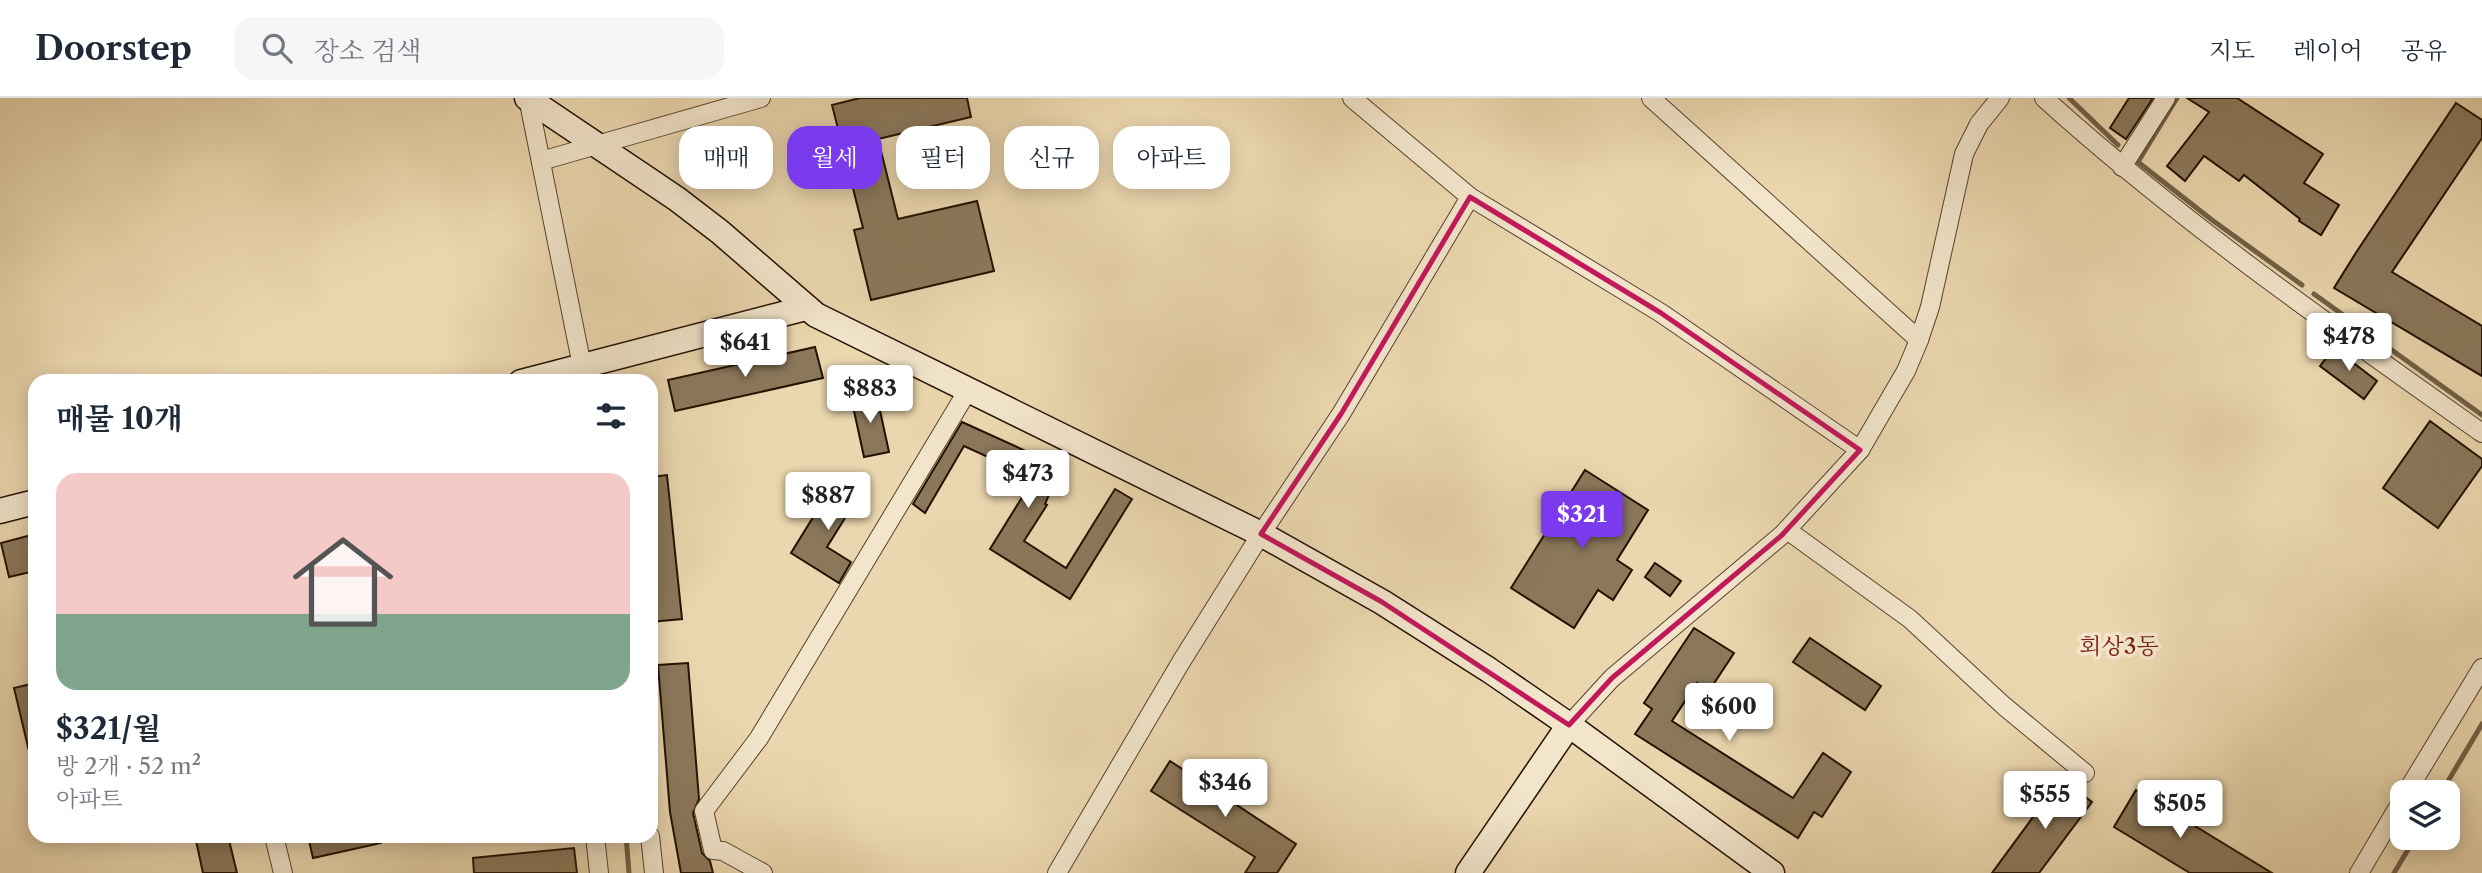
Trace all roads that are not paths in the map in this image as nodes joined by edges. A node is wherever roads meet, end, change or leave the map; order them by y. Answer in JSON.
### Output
{"nodes":[{"id":1,"x":528,"y":98,"type":"edge"},
{"id":2,"x":761,"y":98,"type":"edge"},
{"id":3,"x":1352,"y":98,"type":"edge"},
{"id":4,"x":1651,"y":98,"type":"edge"},
{"id":5,"x":2000,"y":98,"type":"edge"},
{"id":6,"x":2044,"y":98,"type":"edge"},
{"id":7,"x":2166,"y":98,"type":"edge"},
{"id":8,"x":595,"y":144,"type":"junction"},
{"id":9,"x":541,"y":161,"type":"junction"},
{"id":10,"x":2122,"y":167,"type":"junction"},
{"id":11,"x":1470,"y":197,"type":"junction"},
{"id":12,"x":806,"y":308,"type":"junction"},
{"id":13,"x":1919,"y":340,"type":"junction"},
{"id":14,"x":582,"y":374,"type":"edge"},
{"id":15,"x":589,"y":374,"type":"edge"},
{"id":16,"x":968,"y":390,"type":"junction"},
{"id":17,"x":2482,"y":433,"type":"edge"},
{"id":18,"x":1860,"y":450,"type":"junction"},
{"id":19,"x":28,"y":504,"type":"edge"},
{"id":20,"x":0,"y":511,"type":"edge"},
{"id":21,"x":1787,"y":530,"type":"junction"},
{"id":22,"x":1261,"y":534,"type":"junction"},
{"id":23,"x":2482,"y":668,"type":"edge"},
{"id":24,"x":1569,"y":725,"type":"junction"},
{"id":25,"x":2085,"y":773,"type":"dead end"},
{"id":26,"x":2414,"y":780,"type":"edge"},
{"id":27,"x":2390,"y":821,"type":"edge"},
{"id":28,"x":276,"y":843,"type":"edge"},
{"id":29,"x":596,"y":843,"type":"edge"},
{"id":30,"x":651,"y":843,"type":"edge"},
{"id":31,"x":283,"y":873,"type":"edge"},
{"id":32,"x":599,"y":873,"type":"edge"},
{"id":33,"x":654,"y":873,"type":"edge"},
{"id":34,"x":763,"y":873,"type":"edge"},
{"id":35,"x":1057,"y":873,"type":"edge"},
{"id":36,"x":1468,"y":873,"type":"edge"},
{"id":37,"x":1772,"y":873,"type":"edge"},
{"id":38,"x":2359,"y":873,"type":"edge"}],
"edges":[{"from":1,"to":8,"type":"street"},
{"from":1,"to":9,"type":"street"},
{"from":2,"to":8,"type":"street"},
{"from":3,"to":11,"type":"street"},
{"from":4,"to":13,"type":"street"},
{"from":5,"to":13,"type":"street"},
{"from":6,"to":10,"type":"street"},
{"from":7,"to":10,"type":"street"},
{"from":8,"to":9,"type":"street"},
{"from":8,"to":12,"type":"street"},
{"from":9,"to":14,"type":"street"},
{"from":10,"to":17,"type":"street"},
{"from":11,"to":18,"type":"street"},
{"from":11,"to":22,"type":"street"},
{"from":12,"to":15,"type":"street"},
{"from":12,"to":16,"type":"street"},
{"from":13,"to":18,"type":"street"},
{"from":16,"to":22,"type":"street"},
{"from":16,"to":34,"type":"street"},
{"from":18,"to":21,"type":"street"},
{"from":19,"to":20,"type":"street"},
{"from":21,"to":24,"type":"street"},
{"from":21,"to":25,"type":"street"},
{"from":22,"to":24,"type":"street"},
{"from":22,"to":35,"type":"street"},
{"from":23,"to":26,"type":"street"},
{"from":24,"to":36,"type":"street"},
{"from":24,"to":37,"type":"street"},
{"from":27,"to":38,"type":"street"},
{"from":28,"to":31,"type":"street"},
{"from":29,"to":32,"type":"street"},
{"from":30,"to":33,"type":"street"}]}
